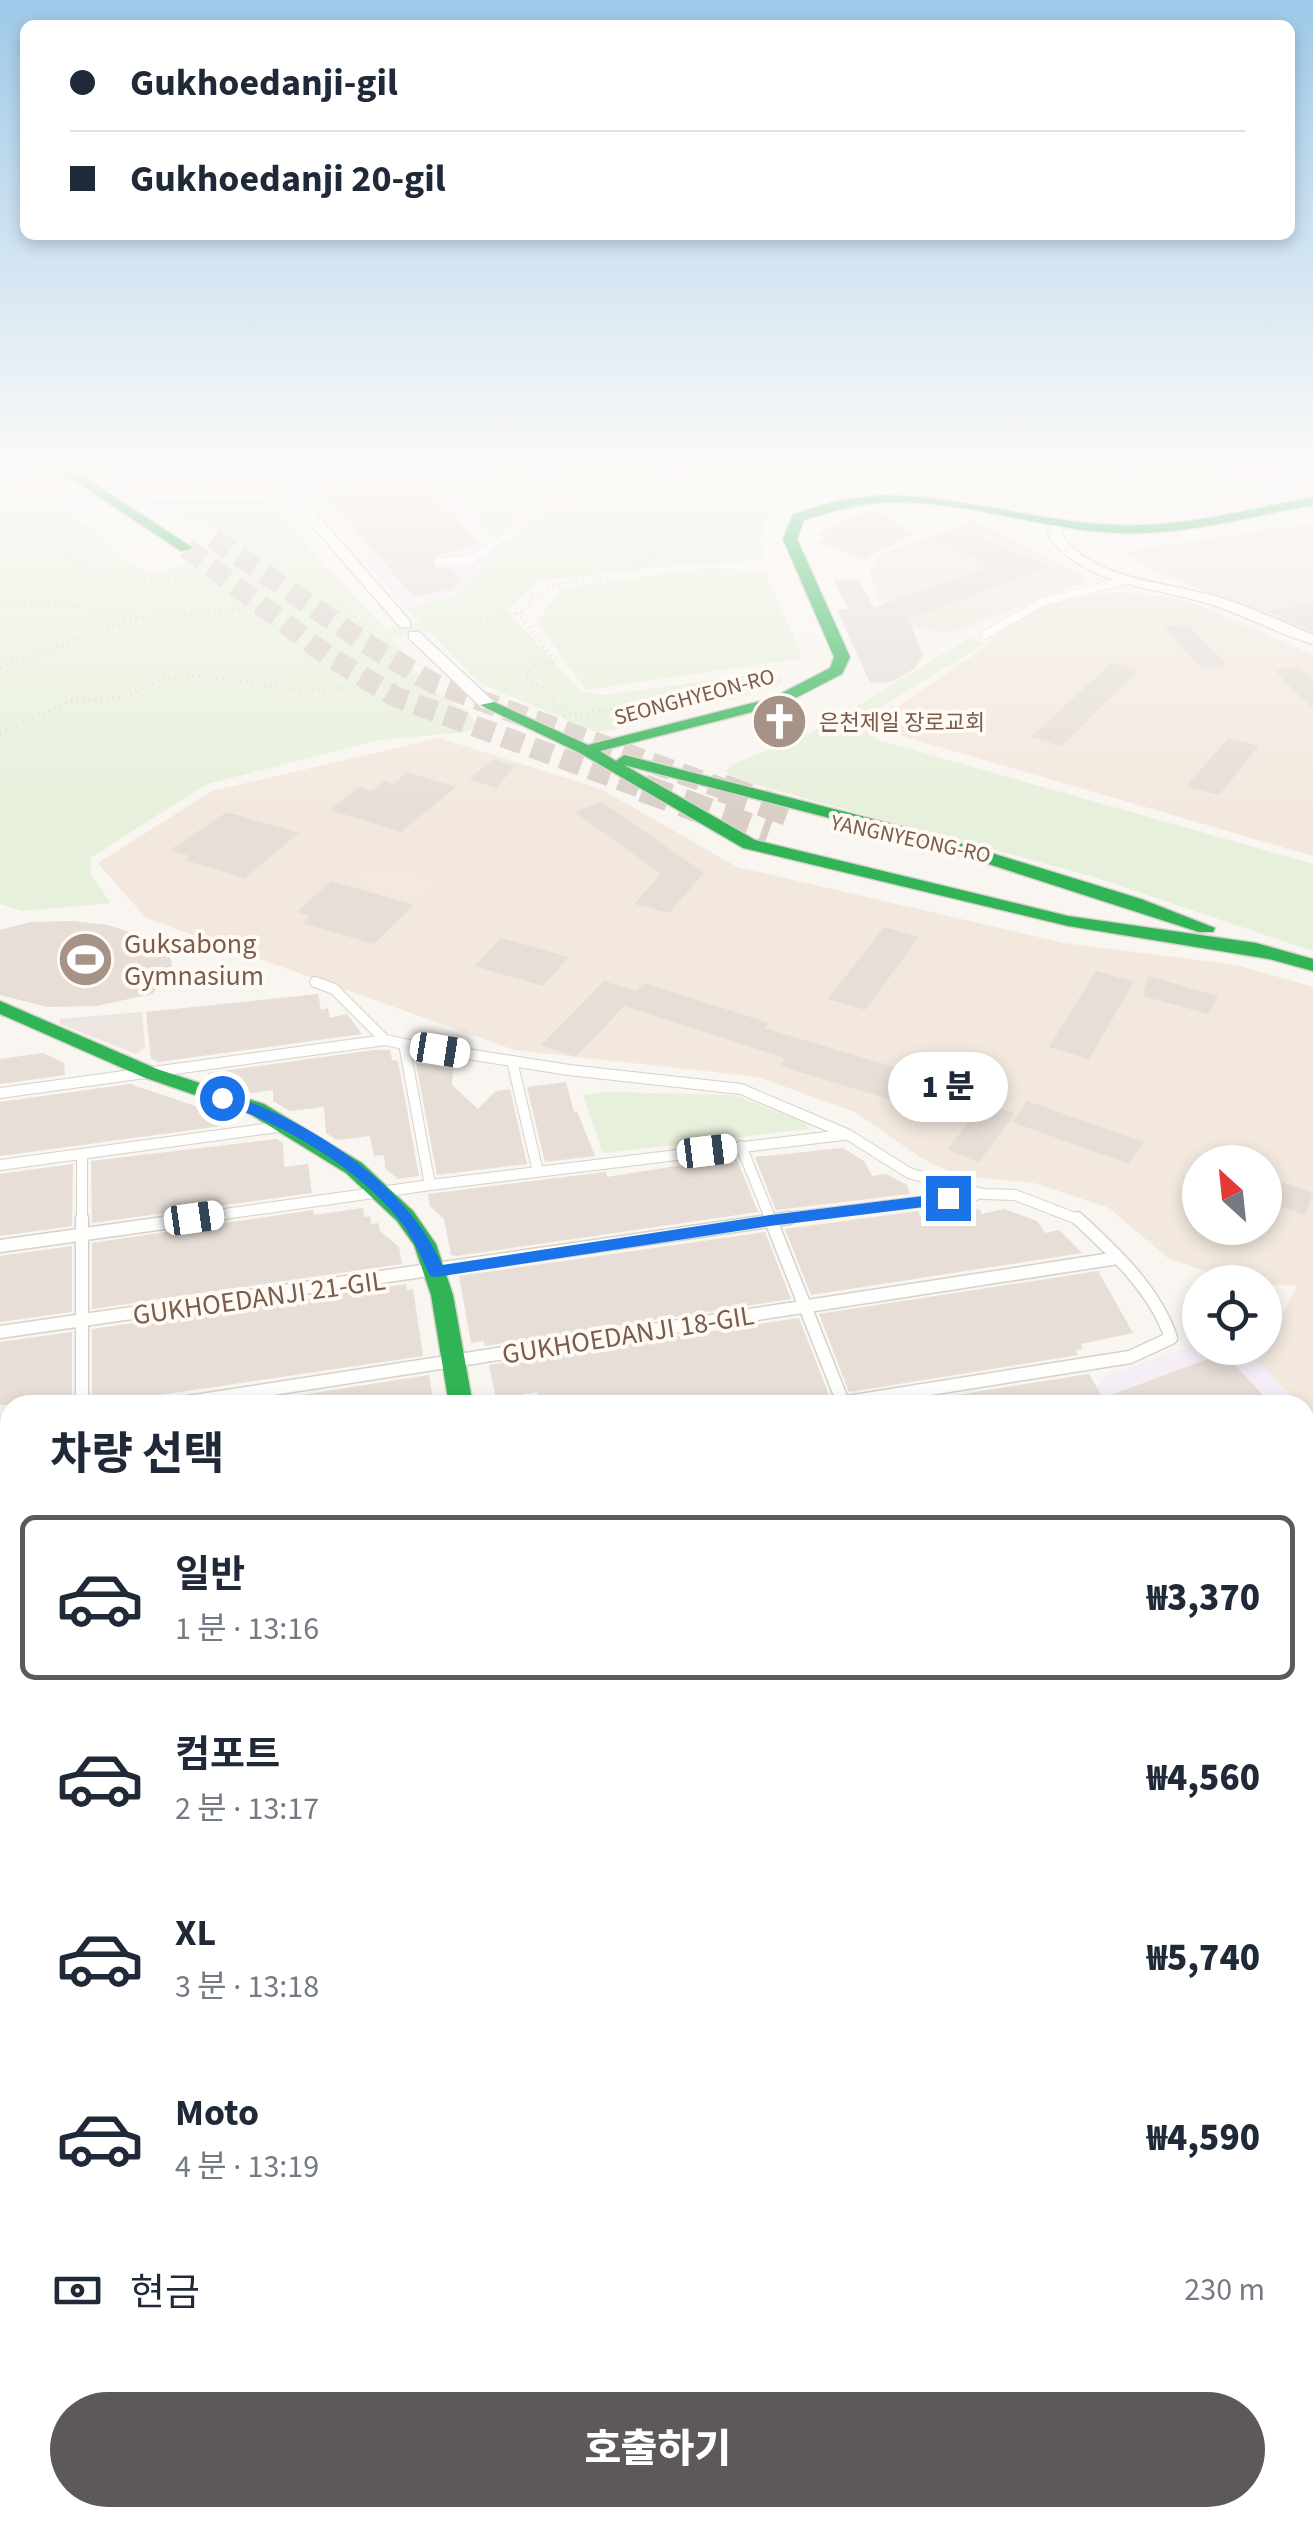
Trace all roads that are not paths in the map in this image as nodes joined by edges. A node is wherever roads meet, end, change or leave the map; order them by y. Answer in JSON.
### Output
{"nodes":[{"id":1,"x":367,"y":580,"type":"edge"},
{"id":2,"x":807,"y":580,"type":"edge"},
{"id":3,"x":1126,"y":580,"type":"joint"},
{"id":4,"x":986,"y":635,"type":"dead end"},
{"id":5,"x":1313,"y":640,"type":"edge"},
{"id":6,"x":488,"y":705,"type":"joint"},
{"id":7,"x":586,"y":750,"type":"junction"},
{"id":8,"x":788,"y":806,"type":"junction"},
{"id":9,"x":758,"y":839,"type":"junction"},
{"id":10,"x":1043,"y":891,"type":"junction"},
{"id":11,"x":1276,"y":954,"type":"junction"},
{"id":12,"x":1313,"y":965,"type":"edge"},
{"id":13,"x":315,"y":982,"type":"dead end"},
{"id":14,"x":0,"y":1008,"type":"edge"},
{"id":15,"x":385,"y":1040,"type":"junction"},
{"id":16,"x":404,"y":1044,"type":"junction"},
{"id":17,"x":512,"y":1062,"type":"junction"},
{"id":18,"x":150,"y":1074,"type":"junction"},
{"id":19,"x":0,"y":1093,"type":"edge"},
{"id":20,"x":282,"y":1126,"type":"junction"},
{"id":21,"x":847,"y":1134,"type":"junction"},
{"id":22,"x":741,"y":1146,"type":"junction"},
{"id":23,"x":82,"y":1154,"type":"junction"},
{"id":24,"x":0,"y":1165,"type":"edge"},
{"id":25,"x":538,"y":1172,"type":"junction"},
{"id":26,"x":430,"y":1185,"type":"junction"},
{"id":27,"x":381,"y":1192,"type":"junction"},
{"id":28,"x":983,"y":1194,"type":"junction"},
{"id":29,"x":770,"y":1220,"type":"junction"},
{"id":30,"x":82,"y":1234,"type":"junction"},
{"id":31,"x":0,"y":1246,"type":"edge"},
{"id":32,"x":1118,"y":1258,"type":"junction"},
{"id":33,"x":436,"y":1272,"type":"junction"},
{"id":34,"x":805,"y":1307,"type":"junction"},
{"id":35,"x":82,"y":1322,"type":"junction"},
{"id":36,"x":0,"y":1332,"type":"edge"},
{"id":37,"x":452,"y":1361,"type":"junction"},
{"id":38,"x":82,"y":1395,"type":"edge"},
{"id":39,"x":234,"y":1395,"type":"edge"},
{"id":40,"x":459,"y":1395,"type":"edge"},
{"id":41,"x":840,"y":1395,"type":"edge"},
{"id":42,"x":898,"y":1395,"type":"edge"}],
"edges":[{"from":1,"to":6,"type":"street"},
{"from":2,"to":7,"type":"main road","name":"SEONGHYEON-RO"},
{"from":3,"to":4,"type":"lane"},
{"from":3,"to":5,"type":"street"},
{"from":6,"to":7,"type":"main road"},
{"from":7,"to":8,"type":"main road"},
{"from":7,"to":9,"type":"main road"},
{"from":8,"to":9,"type":"main road"},
{"from":8,"to":10,"type":"main road","name":"YANGNYEONG-RO"},
{"from":8,"to":11,"type":"main road"},
{"from":9,"to":10,"type":"main road","name":"YANGNYEONG-RO"},
{"from":9,"to":11,"type":"main road"},
{"from":10,"to":11,"type":"main road","name":"YANGNYEONG-RO"},
{"from":11,"to":12,"type":"main road","name":"YANGNYEONG-RO"},
{"from":13,"to":15,"type":"lane"},
{"from":14,"to":18,"type":"main road"},
{"from":15,"to":16,"type":"lane"},
{"from":15,"to":18,"type":"lane"},
{"from":16,"to":17,"type":"lane"},
{"from":16,"to":26,"type":"lane"},
{"from":17,"to":21,"type":"lane"},
{"from":17,"to":25,"type":"lane"},
{"from":18,"to":19,"type":"lane"},
{"from":18,"to":20,"type":"main road"},
{"from":20,"to":23,"type":"lane"},
{"from":20,"to":27,"type":"main road"},
{"from":21,"to":22,"type":"lane"},
{"from":21,"to":28,"type":"lane"},
{"from":22,"to":25,"type":"lane"},
{"from":22,"to":29,"type":"lane"},
{"from":23,"to":24,"type":"lane"},
{"from":23,"to":30,"type":"lane"},
{"from":25,"to":26,"type":"lane"},
{"from":26,"to":27,"type":"lane"},
{"from":27,"to":30,"type":"lane"},
{"from":27,"to":33,"type":"main road"},
{"from":28,"to":29,"type":"lane","name":"GUKHOEDANJI 21-GIL"},
{"from":28,"to":32,"type":"lane"},
{"from":29,"to":33,"type":"lane","name":"GUKHOEDANJI 21-GIL"},
{"from":29,"to":34,"type":"lane"},
{"from":30,"to":31,"type":"lane"},
{"from":30,"to":35,"type":"lane"},
{"from":32,"to":34,"type":"lane","name":"GUKHOEDANJI 18-GIL"},
{"from":32,"to":42,"type":"lane"},
{"from":33,"to":35,"type":"lane","name":"GUKHOEDANJI 21-GIL"},
{"from":33,"to":37,"type":"main road"},
{"from":34,"to":37,"type":"lane","name":"GUKHOEDANJI 18-GIL"},
{"from":34,"to":41,"type":"lane"},
{"from":35,"to":36,"type":"lane","name":"GUKHOEDANJI 21-GIL"},
{"from":35,"to":38,"type":"lane"},
{"from":37,"to":39,"type":"lane","name":"GUKHOEDANJI 18-GIL"},
{"from":37,"to":40,"type":"main road"}]}
